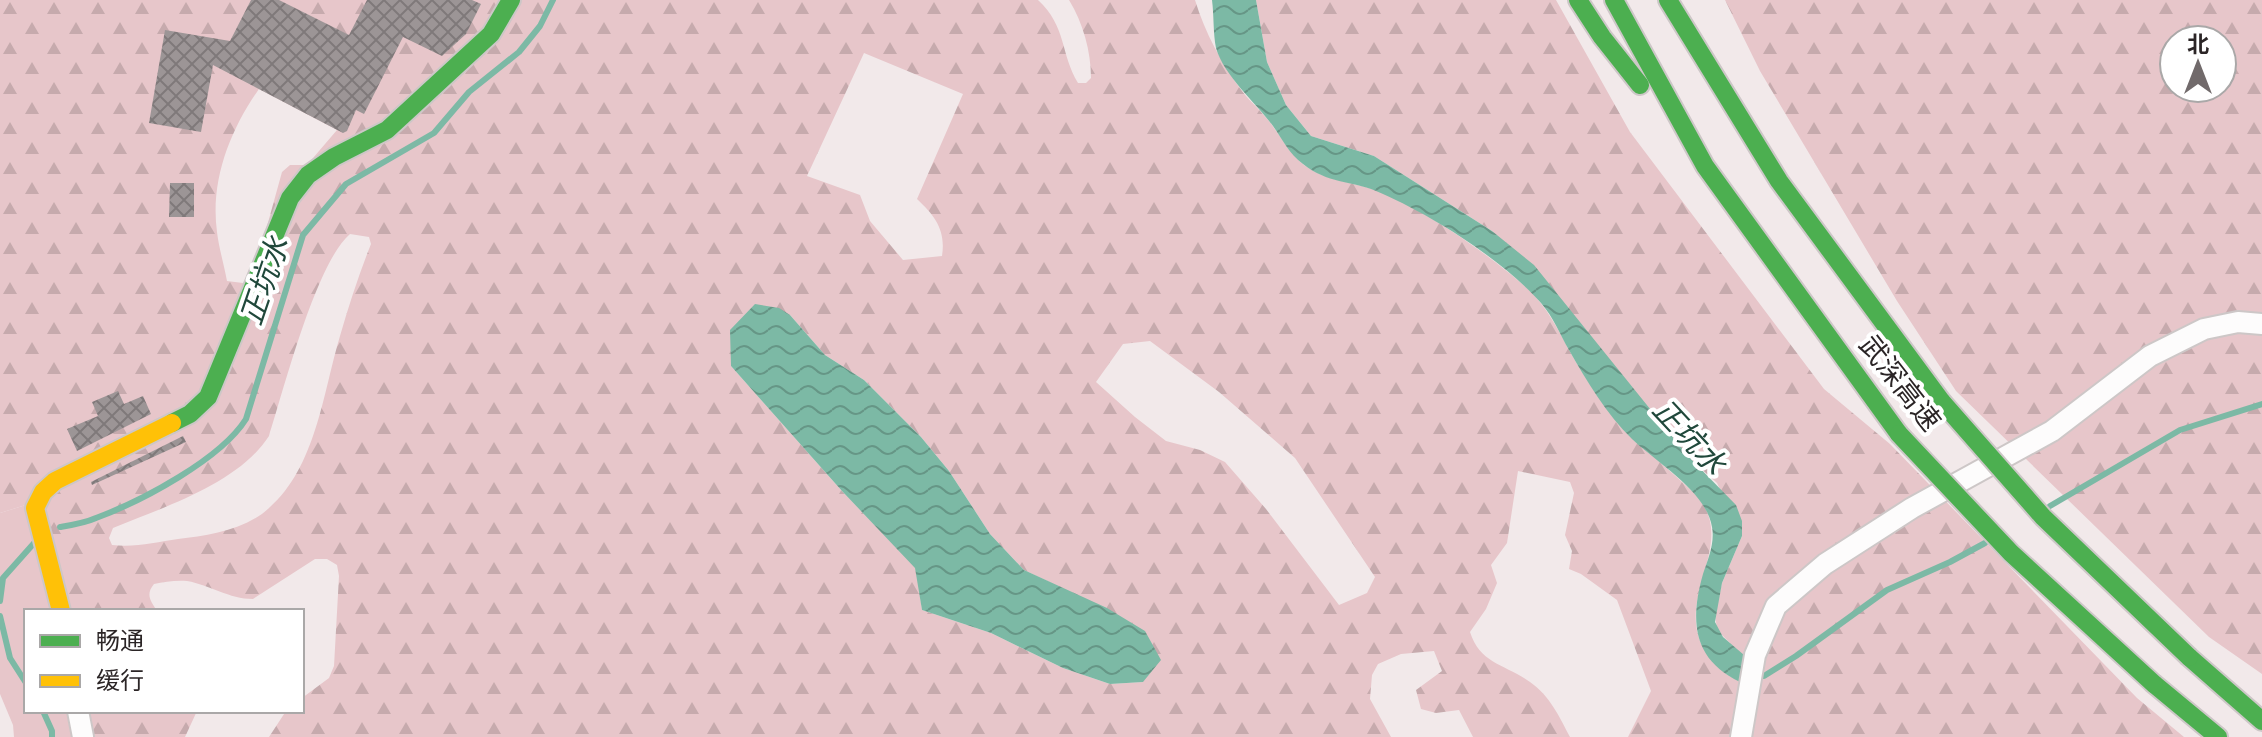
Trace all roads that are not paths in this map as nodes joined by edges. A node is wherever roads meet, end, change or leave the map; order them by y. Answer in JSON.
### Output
{"nodes":[{"id":1,"x":511,"y":0,"type":"edge"},
{"id":2,"x":1578,"y":0,"type":"edge"},
{"id":3,"x":1614,"y":0,"type":"edge"},
{"id":4,"x":1668,"y":2,"type":"edge"},
{"id":5,"x":1705,"y":166,"type":"junction"},
{"id":6,"x":2262,"y":324,"type":"edge"},
{"id":7,"x":60,"y":609,"type":"edge"},
{"id":8,"x":78,"y":713,"type":"edge"},
{"id":9,"x":2262,"y":721,"type":"edge"},
{"id":10,"x":83,"y":737,"type":"edge"},
{"id":11,"x":1741,"y":737,"type":"edge"},
{"id":12,"x":2218,"y":737,"type":"edge"}],
"edges":[{"from":1,"to":7,"type":"main road"},
{"from":2,"to":5,"type":"main road"},
{"from":3,"to":5,"type":"main road","name":"武深高速"},
{"from":4,"to":9,"type":"main road","name":"武深高速","bridge":true},
{"from":5,"to":12,"type":"main road","name":"武深高速","bridge":true},
{"from":6,"to":11,"type":"street"},
{"from":8,"to":10,"type":"street"}]}
